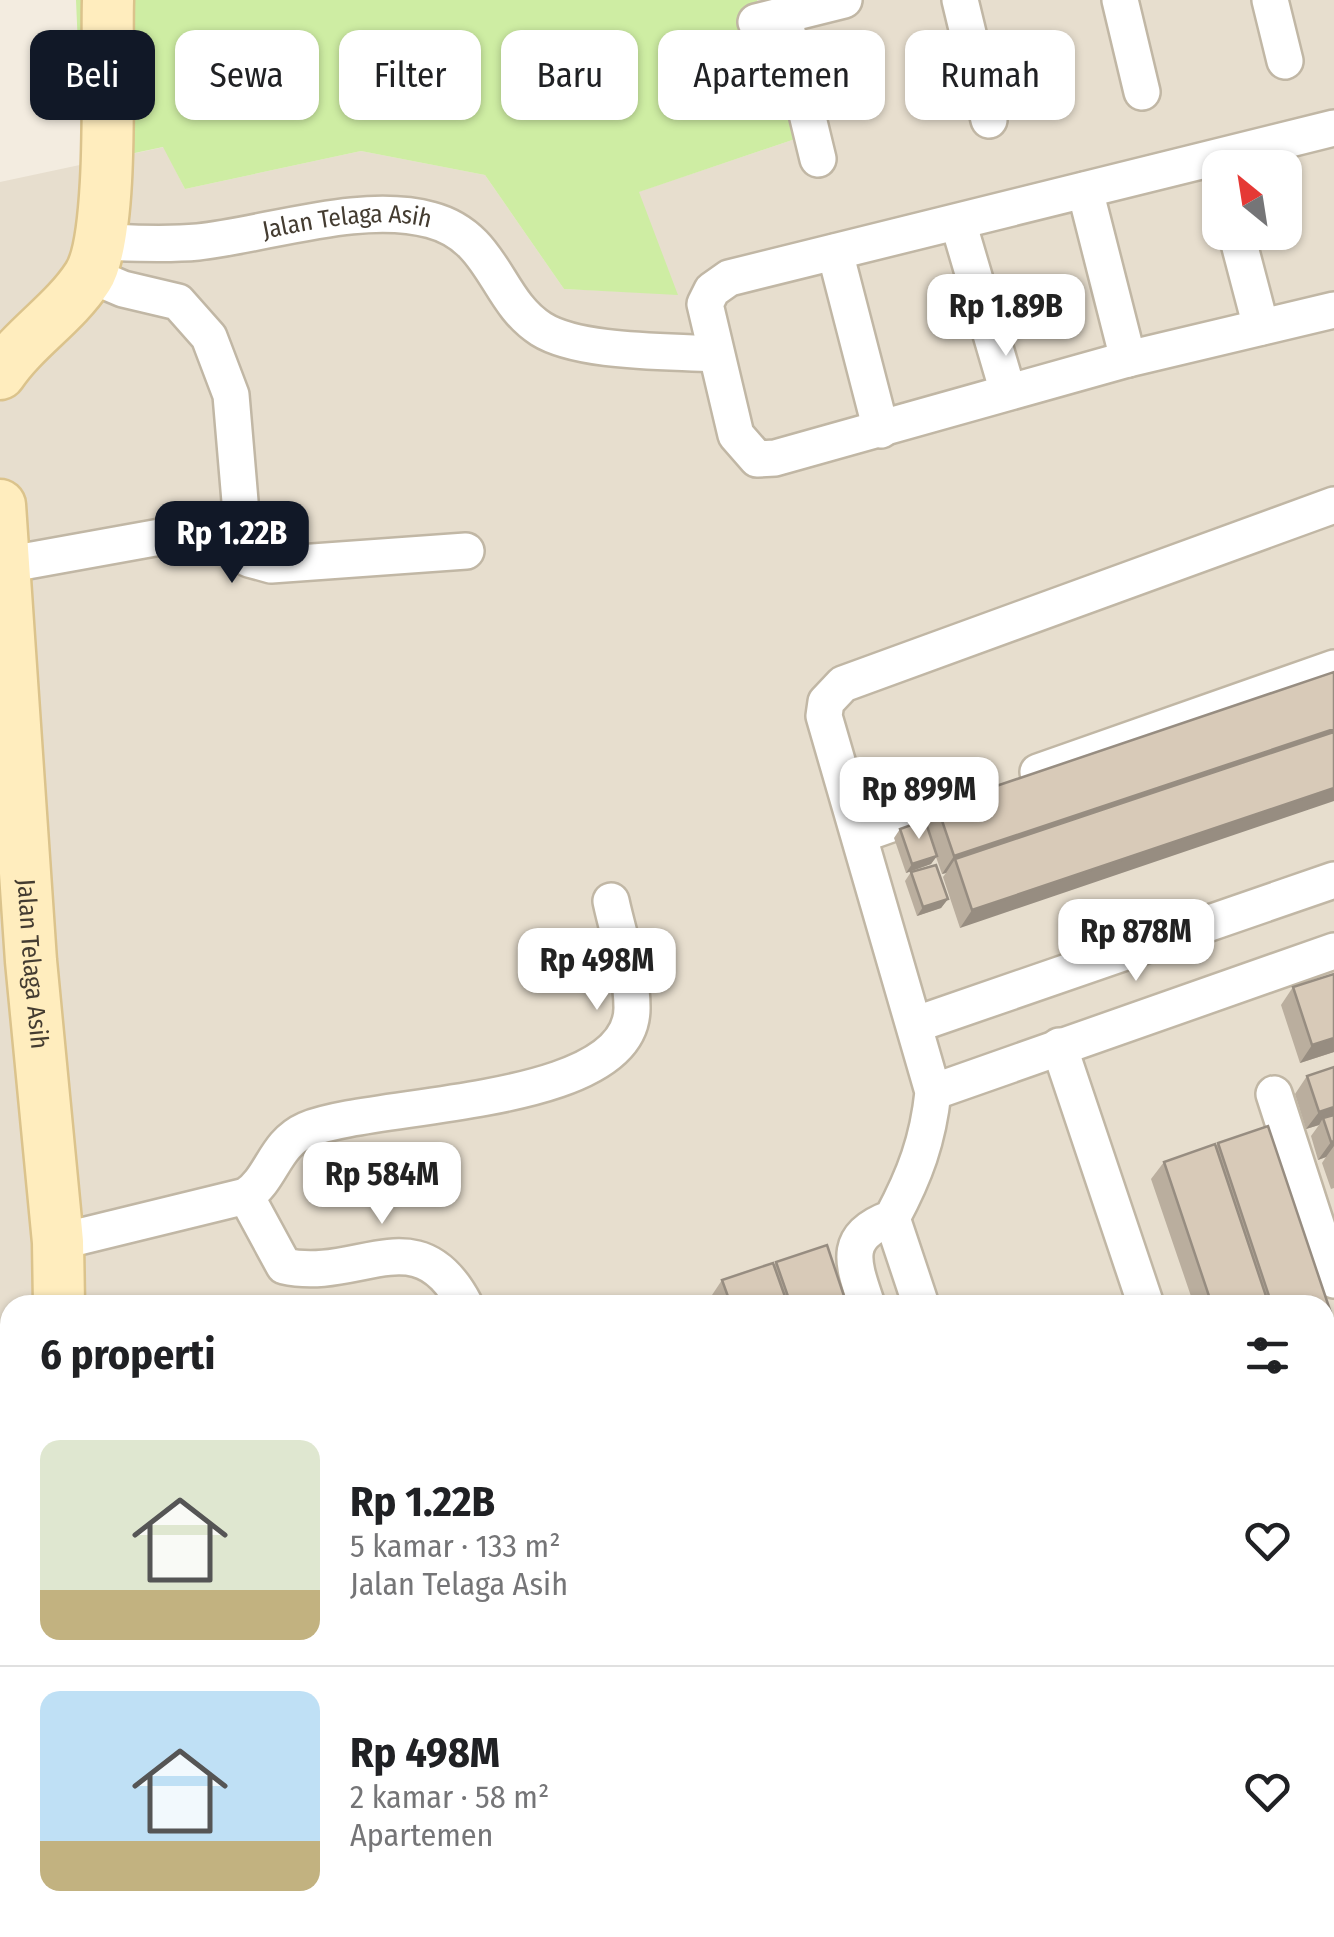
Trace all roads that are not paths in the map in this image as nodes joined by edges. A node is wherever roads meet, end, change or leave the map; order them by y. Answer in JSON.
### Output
{"nodes":[{"id":1,"x":108,"y":0,"type":"edge"},
{"id":2,"x":844,"y":0,"type":"edge"},
{"id":3,"x":960,"y":0,"type":"edge"},
{"id":4,"x":1120,"y":0,"type":"edge"},
{"id":5,"x":1270,"y":0,"type":"edge"},
{"id":6,"x":967,"y":30,"type":"edge"},
{"id":7,"x":1285,"y":61,"type":"dead end"},
{"id":8,"x":1142,"y":92,"type":"dead end"},
{"id":9,"x":1334,"y":128,"type":"edge"},
{"id":10,"x":1265,"y":150,"type":"edge"},
{"id":11,"x":818,"y":159,"type":"dead end"},
{"id":12,"x":1202,"y":168,"type":"edge"},
{"id":13,"x":1085,"y":190,"type":"junction"},
{"id":14,"x":958,"y":222,"type":"junction"},
{"id":15,"x":1241,"y":250,"type":"edge"},
{"id":16,"x":835,"y":252,"type":"junction"},
{"id":17,"x":95,"y":259,"type":"junction"},
{"id":18,"x":1334,"y":310,"type":"edge"},
{"id":19,"x":1261,"y":327,"type":"junction"},
{"id":20,"x":714,"y":354,"type":"junction"},
{"id":21,"x":1128,"y":359,"type":"junction"},
{"id":22,"x":4,"y":363,"type":"edge"},
{"id":23,"x":1008,"y":392,"type":"junction"},
{"id":24,"x":881,"y":430,"type":"junction"},
{"id":25,"x":0,"y":505,"type":"edge"},
{"id":26,"x":1334,"y":505,"type":"edge"},
{"id":27,"x":242,"y":525,"type":"junction"},
{"id":28,"x":466,"y":551,"type":"dead end"},
{"id":29,"x":5,"y":564,"type":"junction"},
{"id":30,"x":1334,"y":668,"type":"edge"},
{"id":31,"x":860,"y":835,"type":"junction"},
{"id":32,"x":12,"y":839,"type":"edge"},
{"id":33,"x":1334,"y":880,"type":"edge"},
{"id":34,"x":611,"y":901,"type":"dead end"},
{"id":35,"x":1334,"y":952,"type":"edge"},
{"id":36,"x":917,"y":1024,"type":"junction"},
{"id":37,"x":1059,"y":1046,"type":"junction"},
{"id":38,"x":933,"y":1092,"type":"junction"},
{"id":39,"x":1274,"y":1094,"type":"dead end"},
{"id":40,"x":246,"y":1196,"type":"junction"},
{"id":41,"x":892,"y":1218,"type":"junction"},
{"id":42,"x":58,"y":1242,"type":"junction"},
{"id":43,"x":854,"y":1250,"type":"junction"},
{"id":44,"x":817,"y":1262,"type":"edge"},
{"id":45,"x":1334,"y":1280,"type":"edge"},
{"id":46,"x":59,"y":1295,"type":"edge"},
{"id":47,"x":461,"y":1295,"type":"edge"},
{"id":48,"x":863,"y":1295,"type":"edge"},
{"id":49,"x":919,"y":1295,"type":"edge"},
{"id":50,"x":1143,"y":1295,"type":"edge"}],
"edges":[{"from":1,"to":17,"type":"street"},
{"from":2,"to":11,"type":"street"},
{"from":3,"to":6,"type":"street"},
{"from":4,"to":8,"type":"street"},
{"from":5,"to":7,"type":"street"},
{"from":9,"to":10,"type":"street"},
{"from":12,"to":13,"type":"street"},
{"from":13,"to":14,"type":"street"},
{"from":13,"to":21,"type":"street"},
{"from":14,"to":16,"type":"street"},
{"from":14,"to":23,"type":"street"},
{"from":15,"to":19,"type":"street"},
{"from":16,"to":20,"type":"street"},
{"from":16,"to":24,"type":"street"},
{"from":17,"to":20,"type":"street","name":"Jalan Telaga Asih"},
{"from":17,"to":22,"type":"street"},
{"from":17,"to":27,"type":"street"},
{"from":18,"to":19,"type":"street"},
{"from":19,"to":21,"type":"street"},
{"from":20,"to":24,"type":"street"},
{"from":21,"to":23,"type":"street"},
{"from":23,"to":24,"type":"street"},
{"from":25,"to":29,"type":"street","name":"Jalan Telaga Asih"},
{"from":26,"to":31,"type":"street"},
{"from":27,"to":28,"type":"street"},
{"from":27,"to":29,"type":"street"},
{"from":29,"to":32,"type":"street","name":"Jalan Telaga Asih"},
{"from":30,"to":31,"type":"street"},
{"from":31,"to":36,"type":"street"},
{"from":32,"to":42,"type":"street","name":"Jalan Telaga Asih"},
{"from":33,"to":36,"type":"street"},
{"from":34,"to":40,"type":"street"},
{"from":35,"to":37,"type":"street"},
{"from":36,"to":38,"type":"street"},
{"from":37,"to":38,"type":"street"},
{"from":37,"to":50,"type":"street"},
{"from":38,"to":41,"type":"street"},
{"from":39,"to":45,"type":"street"},
{"from":40,"to":42,"type":"street"},
{"from":40,"to":47,"type":"street"},
{"from":41,"to":43,"type":"street"},
{"from":41,"to":49,"type":"street"},
{"from":42,"to":46,"type":"street","name":"Jalan Telaga Asih"},
{"from":43,"to":44,"type":"street"},
{"from":43,"to":48,"type":"street"}]}
